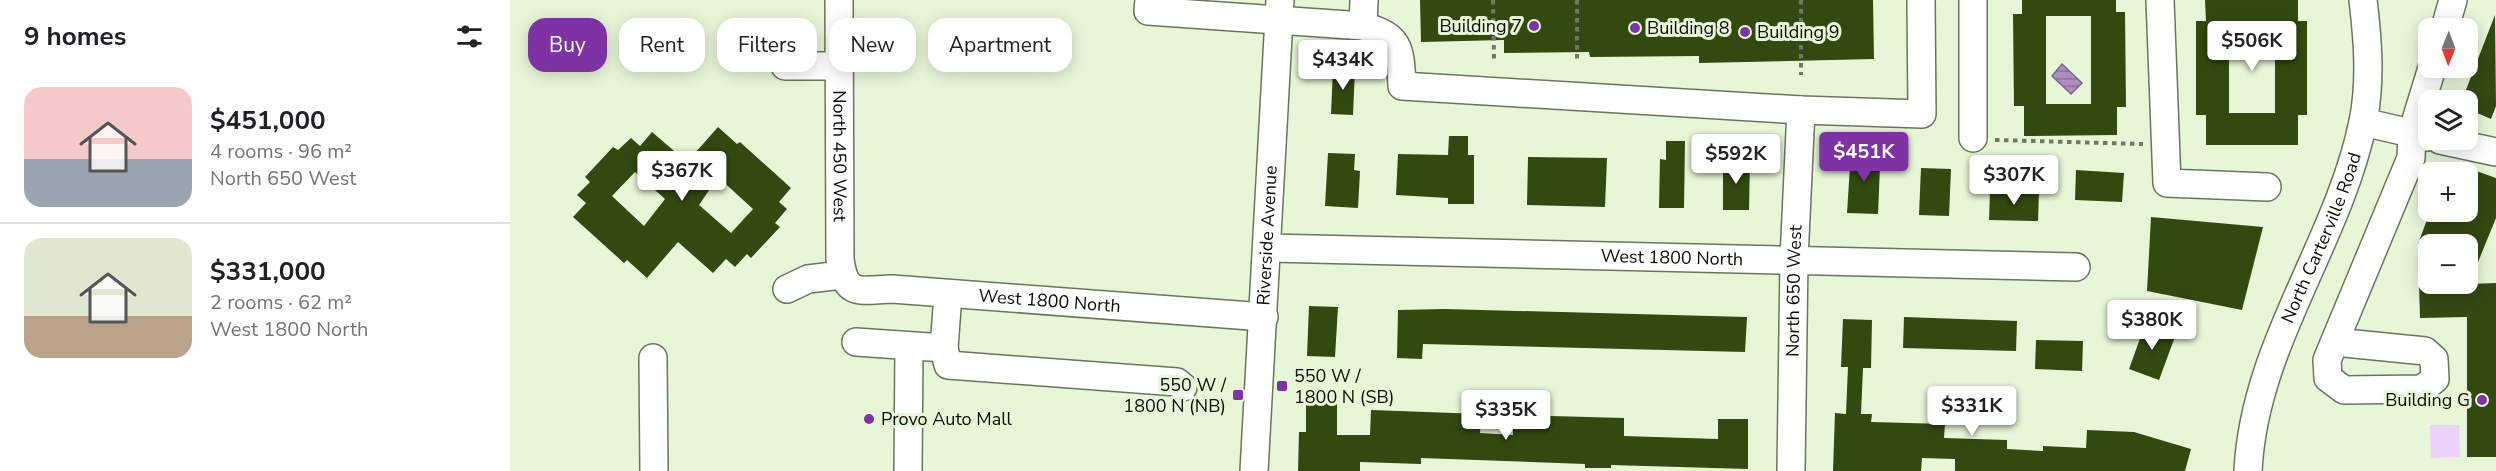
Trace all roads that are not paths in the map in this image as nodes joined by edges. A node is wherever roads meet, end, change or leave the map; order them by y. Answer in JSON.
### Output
{"nodes":[{"id":1,"x":839,"y":0,"type":"edge"},
{"id":2,"x":1149,"y":0,"type":"edge"},
{"id":3,"x":1921,"y":0,"type":"edge"},
{"id":4,"x":1973,"y":0,"type":"edge"},
{"id":5,"x":2160,"y":0,"type":"edge"},
{"id":6,"x":2363,"y":0,"type":"edge"},
{"id":7,"x":2453,"y":0,"type":"edge"},
{"id":8,"x":1280,"y":10,"type":"edge"},
{"id":9,"x":1363,"y":13,"type":"edge"},
{"id":10,"x":839,"y":18,"type":"edge"},
{"id":11,"x":2448,"y":18,"type":"edge"},
{"id":12,"x":838,"y":72,"type":"edge"},
{"id":13,"x":1801,"y":110,"type":"junction"},
{"id":14,"x":2363,"y":122,"type":"junction"},
{"id":15,"x":2418,"y":135,"type":"edge"},
{"id":16,"x":1973,"y":138,"type":"road end"},
{"id":17,"x":2418,"y":140,"type":"edge"},
{"id":18,"x":2478,"y":148,"type":"edge"},
{"id":19,"x":2496,"y":152,"type":"edge"},
{"id":20,"x":2266,"y":188,"type":"dead end"},
{"id":21,"x":1267,"y":248,"type":"junction"},
{"id":22,"x":1794,"y":259,"type":"junction"},
{"id":23,"x":2076,"y":267,"type":"dead end"},
{"id":24,"x":842,"y":275,"type":"junction"},
{"id":25,"x":787,"y":289,"type":"dead end"},
{"id":26,"x":948,"y":294,"type":"junction"},
{"id":27,"x":1264,"y":316,"type":"junction"},
{"id":28,"x":856,"y":342,"type":"dead end"},
{"id":29,"x":2335,"y":342,"type":"dead end"},
{"id":30,"x":909,"y":346,"type":"junction"},
{"id":31,"x":944,"y":348,"type":"junction"},
{"id":32,"x":653,"y":357,"type":"dead end"},
{"id":33,"x":1183,"y":387,"type":"dead end"},
{"id":34,"x":654,"y":471,"type":"edge"},
{"id":35,"x":908,"y":471,"type":"edge"},
{"id":36,"x":1254,"y":471,"type":"edge"},
{"id":37,"x":1791,"y":471,"type":"edge"},
{"id":38,"x":2248,"y":471,"type":"edge"}],
"edges":[{"from":1,"to":10,"type":"street","name":"North 450 West"},
{"from":2,"to":8,"type":"street"},
{"from":3,"to":13,"type":"street"},
{"from":4,"to":16,"type":"street"},
{"from":5,"to":20,"type":"street"},
{"from":6,"to":14,"type":"street","name":"North Carterville Road"},
{"from":7,"to":11,"type":"street"},
{"from":8,"to":9,"type":"street"},
{"from":8,"to":21,"type":"street","name":"Riverside Avenue"},
{"from":9,"to":13,"type":"street"},
{"from":12,"to":24,"type":"street","name":"North 450 West"},
{"from":13,"to":22,"type":"street","name":"North 650 West"},
{"from":14,"to":15,"type":"street"},
{"from":14,"to":38,"type":"street","name":"North Carterville Road"},
{"from":17,"to":29,"type":"street"},
{"from":18,"to":19,"type":"street"},
{"from":21,"to":22,"type":"street","name":"West 1800 North"},
{"from":21,"to":27,"type":"street","name":"Riverside Avenue"},
{"from":22,"to":23,"type":"street","name":"West 1800 North"},
{"from":22,"to":37,"type":"street","name":"North 650 West"},
{"from":24,"to":25,"type":"street"},
{"from":24,"to":26,"type":"street","name":"West 1800 North"},
{"from":26,"to":27,"type":"street","name":"West 1800 North"},
{"from":26,"to":31,"type":"street"},
{"from":27,"to":36,"type":"street","name":"Riverside Avenue"},
{"from":28,"to":30,"type":"street"},
{"from":30,"to":31,"type":"street"},
{"from":30,"to":35,"type":"street"},
{"from":31,"to":33,"type":"street"},
{"from":32,"to":34,"type":"street"}]}
